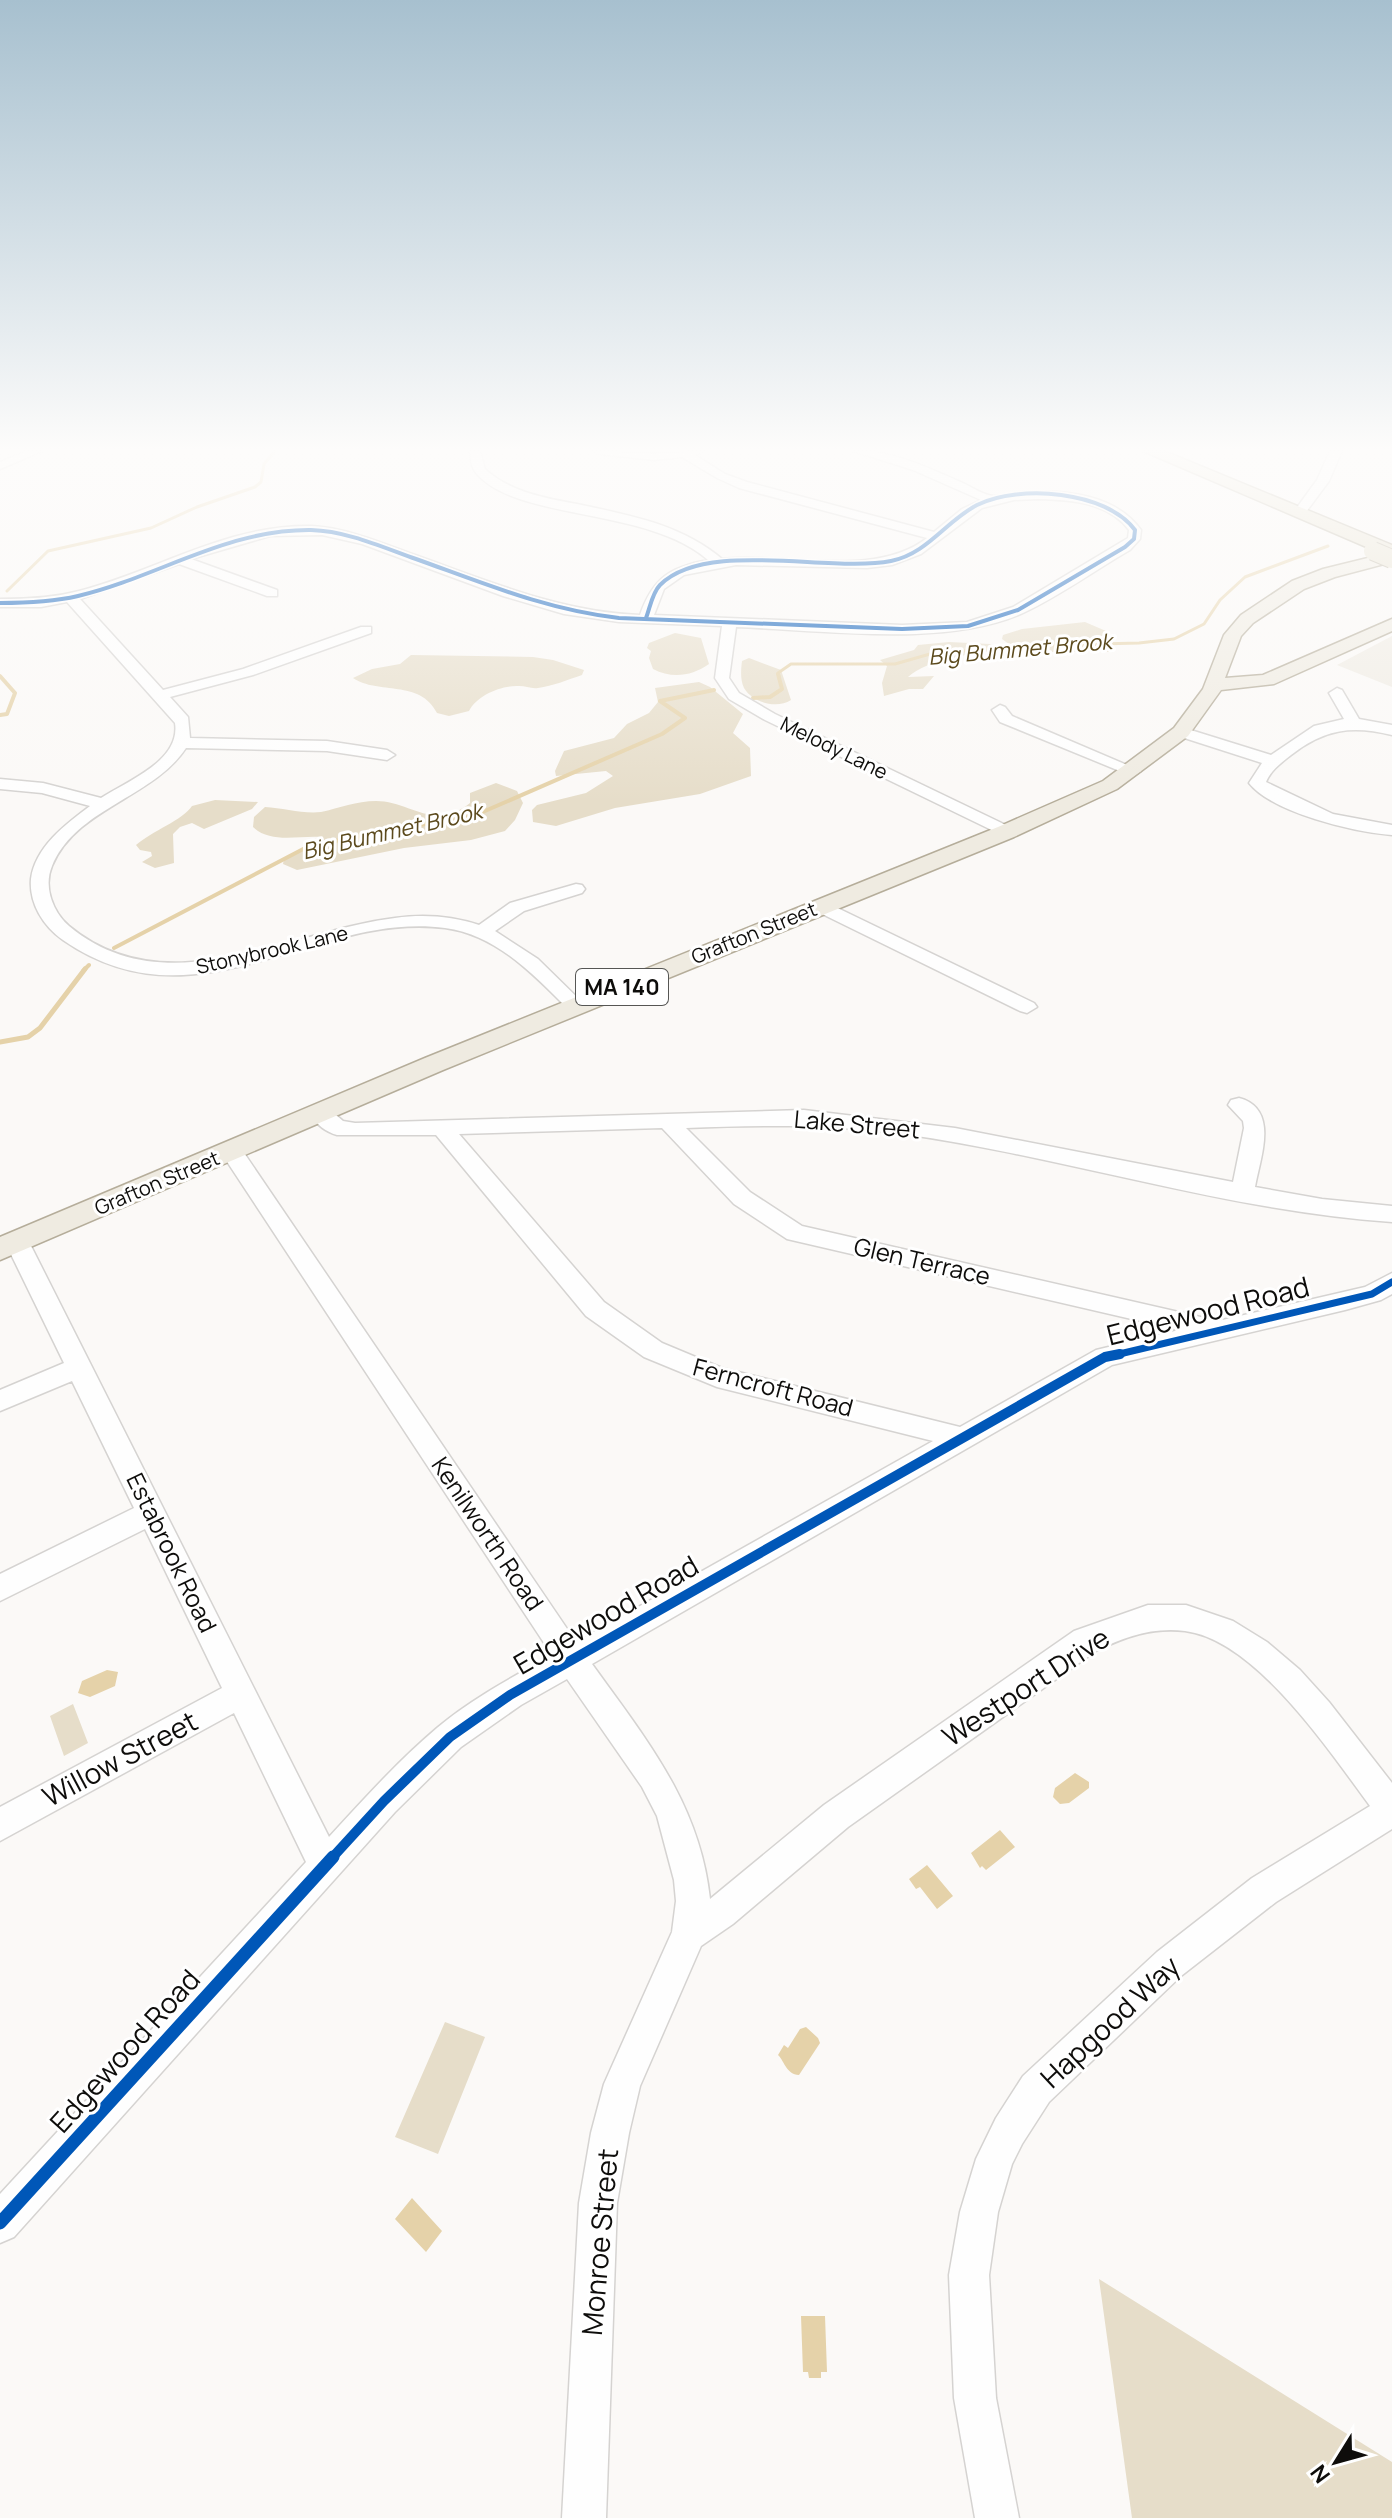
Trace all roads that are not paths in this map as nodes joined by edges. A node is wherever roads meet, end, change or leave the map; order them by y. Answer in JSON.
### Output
{"nodes":[{"id":1,"x":156,"y":569,"type":"edge"},
{"id":2,"x":204,"y":569,"type":"edge"},
{"id":3,"x":444,"y":569,"type":"edge"},
{"id":4,"x":691,"y":569,"type":"edge"},
{"id":5,"x":1088,"y":569,"type":"edge"},
{"id":6,"x":1343,"y":569,"type":"edge"},
{"id":7,"x":272,"y":593,"type":"dead end"},
{"id":8,"x":72,"y":599,"type":"junction"},
{"id":9,"x":0,"y":603,"type":"edge"},
{"id":10,"x":646,"y":618,"type":"junction"},
{"id":11,"x":730,"y":622,"type":"junction"},
{"id":12,"x":1392,"y":624,"type":"edge"},
{"id":13,"x":366,"y":630,"type":"dead end"},
{"id":14,"x":1218,"y":673,"type":"junction"},
{"id":15,"x":1337,"y":693,"type":"dead end"},
{"id":16,"x":160,"y":695,"type":"junction"},
{"id":17,"x":1000,"y":710,"type":"dead end"},
{"id":18,"x":1354,"y":724,"type":"junction"},
{"id":19,"x":1392,"y":730,"type":"edge"},
{"id":20,"x":1181,"y":732,"type":"junction"},
{"id":21,"x":181,"y":743,"type":"junction"},
{"id":22,"x":387,"y":755,"type":"dead end"},
{"id":23,"x":1273,"y":761,"type":"junction"},
{"id":24,"x":1133,"y":771,"type":"junction"},
{"id":25,"x":0,"y":784,"type":"edge"},
{"id":26,"x":104,"y":804,"type":"junction"},
{"id":27,"x":1392,"y":830,"type":"edge"},
{"id":28,"x":1006,"y":832,"type":"junction"},
{"id":29,"x":576,"y":889,"type":"dead end"},
{"id":30,"x":821,"y":906,"type":"junction"},
{"id":31,"x":482,"y":931,"type":"junction"},
{"id":32,"x":576,"y":1006,"type":"junction"},
{"id":33,"x":1027,"y":1007,"type":"dead end"},
{"id":34,"x":1239,"y":1105,"type":"dead end"},
{"id":35,"x":321,"y":1114,"type":"junction"},
{"id":36,"x":668,"y":1121,"type":"junction"},
{"id":37,"x":441,"y":1127,"type":"junction"},
{"id":38,"x":232,"y":1152,"type":"junction"},
{"id":39,"x":1242,"y":1192,"type":"junction"},
{"id":40,"x":1392,"y":1214,"type":"edge"},
{"id":41,"x":9,"y":1245,"type":"edge"},
{"id":42,"x":1392,"y":1282,"type":"edge"},
{"id":43,"x":1216,"y":1330,"type":"junction"},
{"id":44,"x":79,"y":1367,"type":"junction"},
{"id":45,"x":0,"y":1401,"type":"edge"},
{"id":46,"x":962,"y":1438,"type":"junction"},
{"id":47,"x":151,"y":1513,"type":"junction"},
{"id":48,"x":0,"y":1588,"type":"edge"},
{"id":49,"x":571,"y":1659,"type":"junction"},
{"id":50,"x":240,"y":1694,"type":"junction"},
{"id":51,"x":1392,"y":1810,"type":"edge"},
{"id":52,"x":0,"y":1825,"type":"edge"},
{"id":53,"x":324,"y":1863,"type":"junction"},
{"id":54,"x":689,"y":1934,"type":"junction"},
{"id":55,"x":0,"y":2223,"type":"edge"},
{"id":56,"x":584,"y":2518,"type":"edge"},
{"id":57,"x":997,"y":2518,"type":"edge"}],
"edges":[{"from":1,"to":8,"type":"street"},
{"from":2,"to":7,"type":"street"},
{"from":3,"to":10,"type":"street"},
{"from":4,"to":10,"type":"street"},
{"from":5,"to":11,"type":"street"},
{"from":6,"to":14,"type":"main road","number":"MA 140"},
{"from":8,"to":9,"type":"street"},
{"from":8,"to":16,"type":"street"},
{"from":10,"to":11,"type":"street"},
{"from":11,"to":28,"type":"street","name":"Melody Lane"},
{"from":12,"to":14,"type":"main road"},
{"from":13,"to":16,"type":"street"},
{"from":14,"to":20,"type":"main road","name":"Grafton Street","number":"MA 140"},
{"from":15,"to":18,"type":"street"},
{"from":16,"to":21,"type":"street"},
{"from":17,"to":24,"type":"street"},
{"from":18,"to":19,"type":"street"},
{"from":18,"to":23,"type":"street"},
{"from":20,"to":23,"type":"street"},
{"from":20,"to":24,"type":"main road","name":"Grafton Street","number":"MA 140"},
{"from":21,"to":22,"type":"street"},
{"from":21,"to":26,"type":"street","name":"Stonybrook Lane"},
{"from":23,"to":27,"type":"street"},
{"from":24,"to":28,"type":"main road","name":"Grafton Street","number":"MA 140"},
{"from":25,"to":26,"type":"street"},
{"from":26,"to":31,"type":"street","name":"Stonybrook Lane"},
{"from":28,"to":30,"type":"main road","name":"Grafton Street","number":"MA 140"},
{"from":29,"to":31,"type":"street"},
{"from":30,"to":32,"type":"main road","name":"Grafton Street","number":"MA 140"},
{"from":30,"to":33,"type":"street"},
{"from":31,"to":32,"type":"street","name":"Stonybrook Lane"},
{"from":32,"to":35,"type":"main road","name":"Grafton Street","number":"MA 140"},
{"from":34,"to":39,"type":"street"},
{"from":35,"to":37,"type":"street","name":"Lake Street"},
{"from":35,"to":38,"type":"main road","name":"Grafton Street","number":"MA 140"},
{"from":36,"to":37,"type":"street","name":"Lake Street"},
{"from":36,"to":39,"type":"street","name":"Lake Street"},
{"from":36,"to":43,"type":"street","name":"Glen Terrace"},
{"from":37,"to":46,"type":"street","name":"Ferncroft Road"},
{"from":38,"to":41,"type":"main road","name":"Grafton Street","number":"MA 140"},
{"from":38,"to":49,"type":"street","name":"Kenilworth Road"},
{"from":39,"to":40,"type":"street","name":"Lake Street"},
{"from":41,"to":44,"type":"street","name":"Estabrook Road"},
{"from":42,"to":43,"type":"street","name":"Edgewood Road"},
{"from":43,"to":46,"type":"street","name":"Edgewood Road"},
{"from":44,"to":45,"type":"street"},
{"from":44,"to":47,"type":"street","name":"Estabrook Road"},
{"from":46,"to":49,"type":"street","name":"Edgewood Road"},
{"from":47,"to":48,"type":"street"},
{"from":47,"to":50,"type":"street","name":"Estabrook Road"},
{"from":49,"to":53,"type":"street","name":"Edgewood Road"},
{"from":49,"to":54,"type":"street","name":"Kenilworth Road"},
{"from":50,"to":52,"type":"street","name":"Willow Street"},
{"from":50,"to":53,"type":"street","name":"Estabrook Road"},
{"from":51,"to":54,"type":"street","name":"Westport Drive"},
{"from":51,"to":57,"type":"street","name":"Hapgood Way"},
{"from":53,"to":55,"type":"street","name":"Edgewood Road"},
{"from":54,"to":56,"type":"street","name":"Monroe Street"}]}
